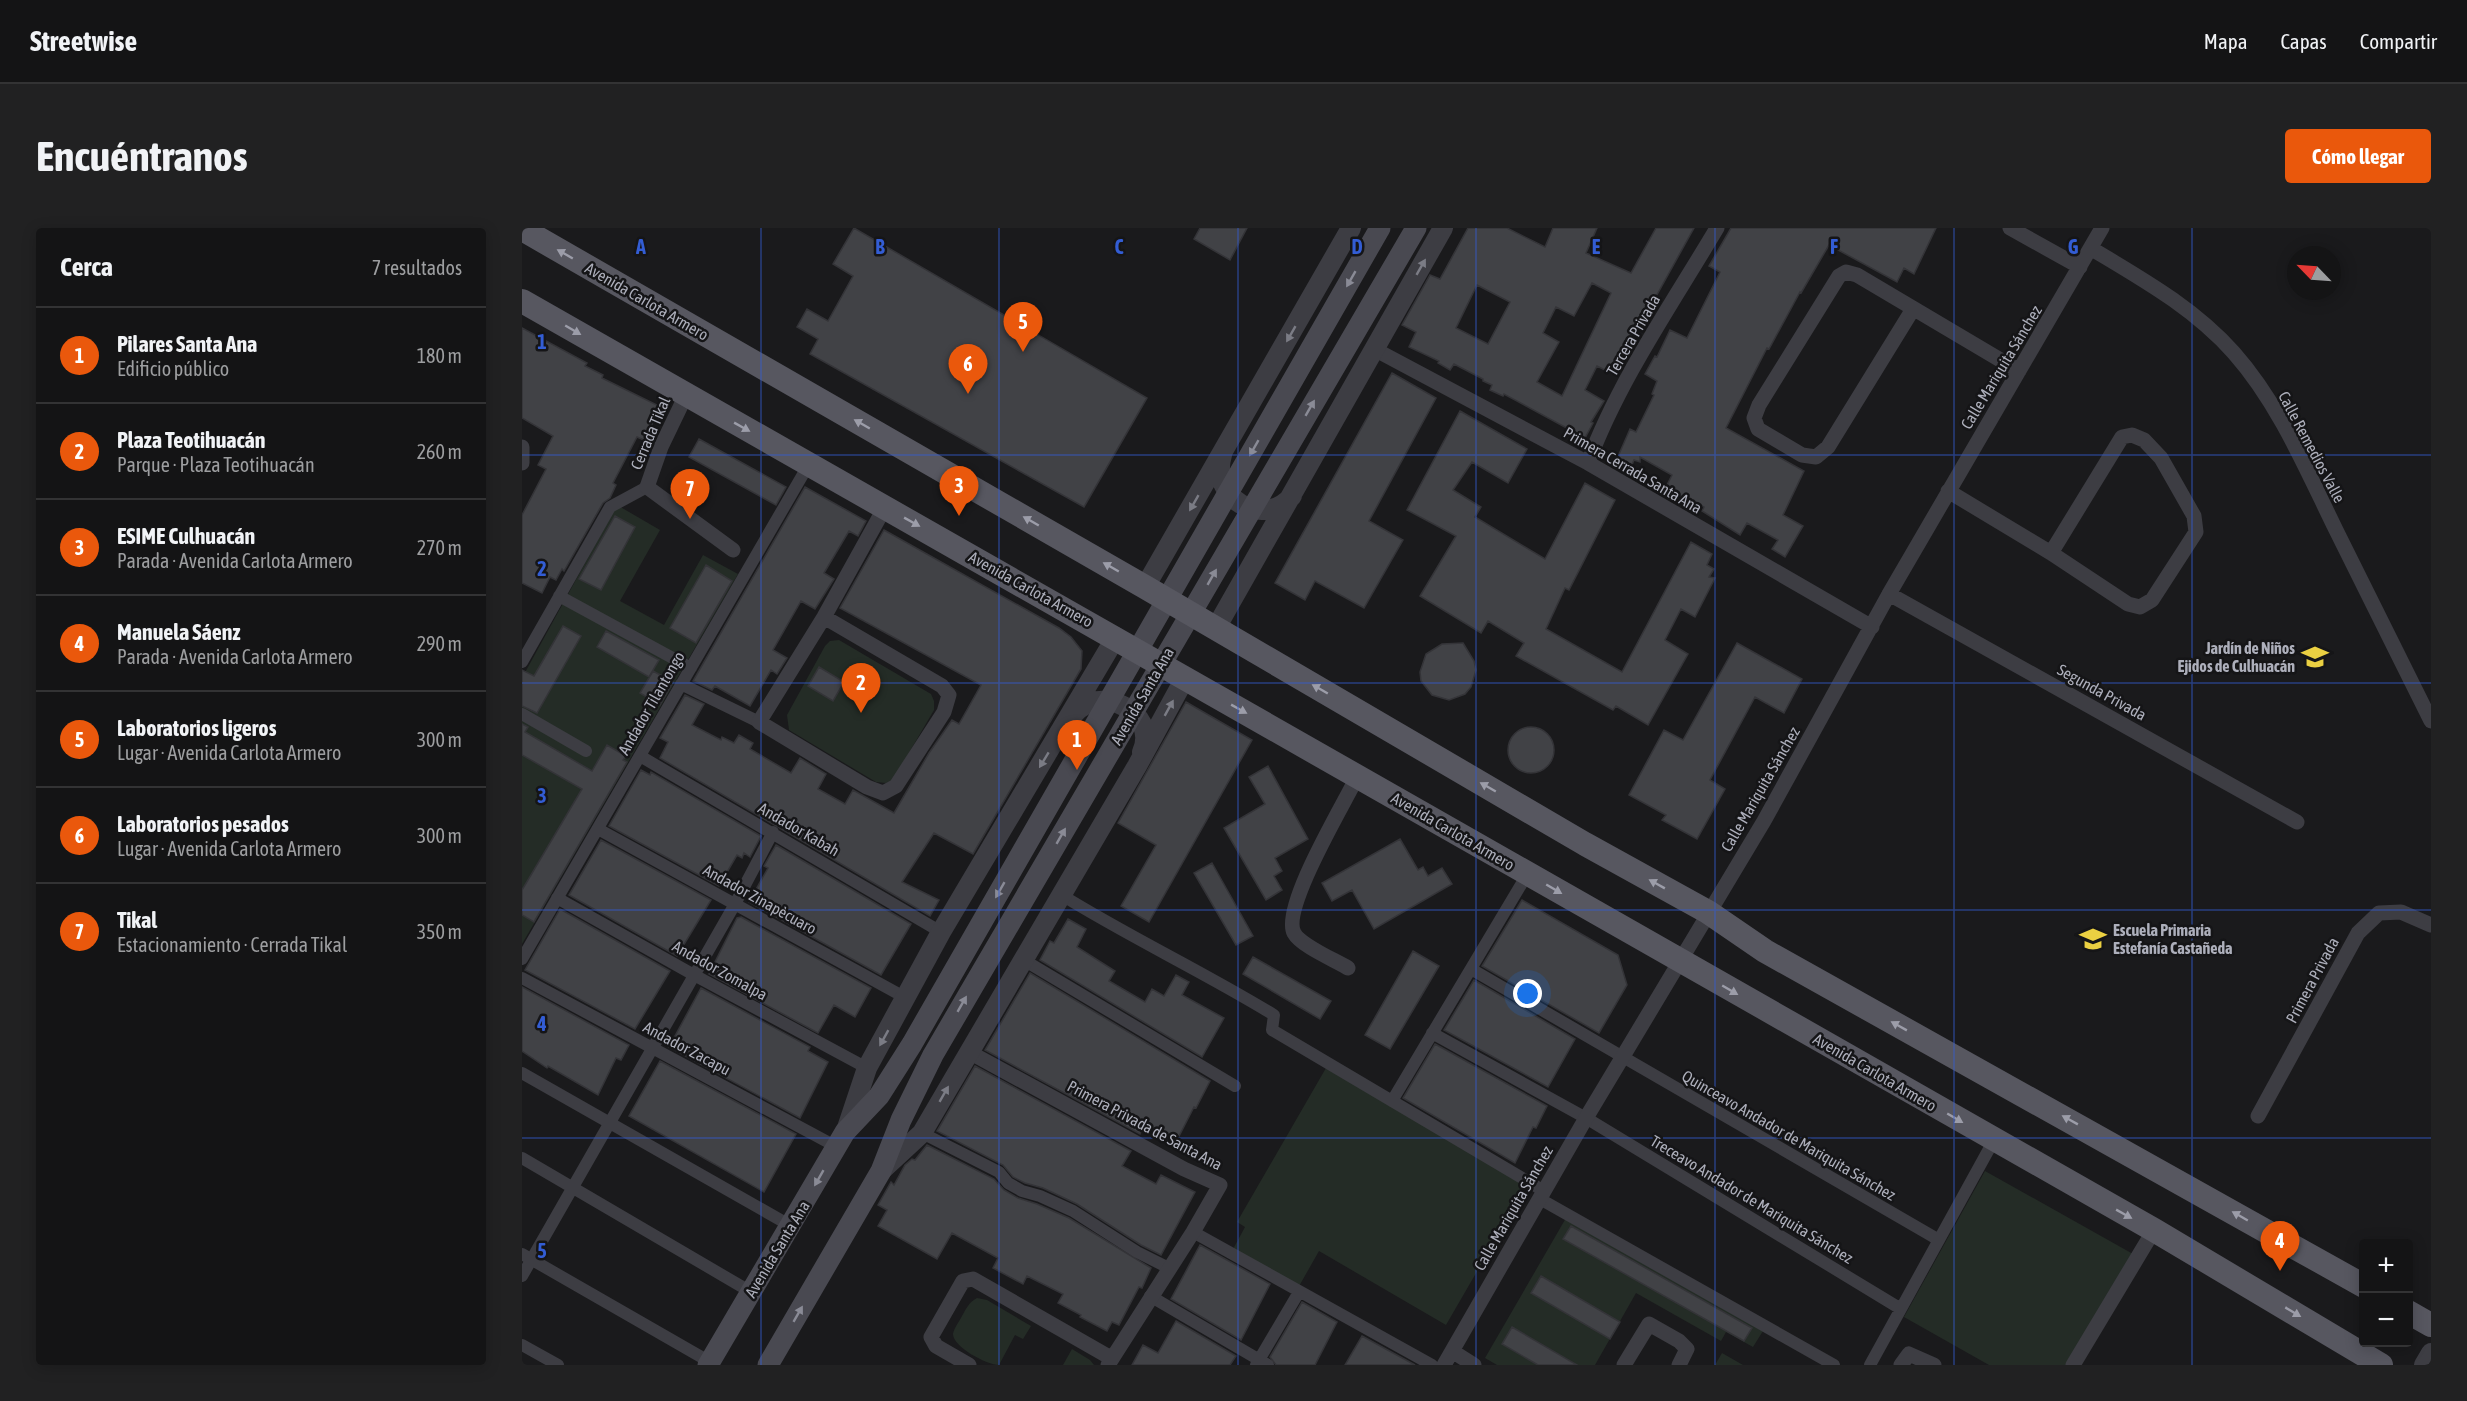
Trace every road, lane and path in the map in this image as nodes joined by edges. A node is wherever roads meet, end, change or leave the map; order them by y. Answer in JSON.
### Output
{"nodes":[{"id":1,"x":1351,"y":228,"type":"edge"},
{"id":2,"x":1380,"y":228,"type":"edge"},
{"id":3,"x":1443,"y":228,"type":"edge"},
{"id":4,"x":1717,"y":228,"type":"edge"},
{"id":5,"x":2010,"y":228,"type":"edge"},
{"id":6,"x":2102,"y":228,"type":"edge"},
{"id":7,"x":522,"y":229,"type":"edge"},
{"id":8,"x":1413,"y":233,"type":"edge"},
{"id":9,"x":2091,"y":249,"type":"junction"},
{"id":10,"x":2080,"y":267,"type":"junction"},
{"id":11,"x":522,"y":301,"type":"edge"},
{"id":12,"x":1913,"y":309,"type":"junction"},
{"id":13,"x":1374,"y":349,"type":"junction"},
{"id":14,"x":2019,"y":371,"type":"junction"},
{"id":15,"x":686,"y":395,"type":"junction"},
{"id":16,"x":522,"y":447,"type":"edge"},
{"id":17,"x":1223,"y":453,"type":"junction"},
{"id":18,"x":522,"y":463,"type":"edge"},
{"id":19,"x":809,"y":464,"type":"junction"},
{"id":20,"x":1588,"y":464,"type":"junction"},
{"id":21,"x":646,"y":487,"type":"junction"},
{"id":22,"x":1948,"y":491,"type":"junction"},
{"id":23,"x":1295,"y":492,"type":"junction"},
{"id":24,"x":885,"y":507,"type":"junction"},
{"id":25,"x":733,"y":550,"type":"dead end"},
{"id":26,"x":2051,"y":553,"type":"junction"},
{"id":27,"x":1145,"y":587,"type":"junction"},
{"id":28,"x":1889,"y":594,"type":"junction"},
{"id":29,"x":559,"y":596,"type":"junction"},
{"id":30,"x":824,"y":617,"type":"junction"},
{"id":31,"x":1872,"y":627,"type":"junction"},
{"id":32,"x":1216,"y":628,"type":"junction"},
{"id":33,"x":1116,"y":637,"type":"junction"},
{"id":34,"x":522,"y":662,"type":"edge"},
{"id":35,"x":691,"y":668,"type":"junction"},
{"id":36,"x":1185,"y":678,"type":"junction"},
{"id":37,"x":681,"y":684,"type":"junction"},
{"id":38,"x":522,"y":714,"type":"edge"},
{"id":39,"x":2431,"y":721,"type":"edge"},
{"id":40,"x":759,"y":722,"type":"junction"},
{"id":41,"x":1067,"y":722,"type":"junction"},
{"id":42,"x":586,"y":751,"type":"dead end"},
{"id":43,"x":640,"y":756,"type":"junction"},
{"id":44,"x":1137,"y":766,"type":"junction"},
{"id":45,"x":1358,"y":777,"type":"junction"},
{"id":46,"x":2297,"y":822,"type":"dead end"},
{"id":47,"x":598,"y":829,"type":"junction"},
{"id":48,"x":773,"y":832,"type":"junction"},
{"id":49,"x":1528,"y":873,"type":"junction"},
{"id":50,"x":1060,"y":894,"type":"junction"},
{"id":51,"x":557,"y":898,"type":"junction"},
{"id":52,"x":735,"y":904,"type":"junction"},
{"id":53,"x":1708,"y":912,"type":"junction"},
{"id":54,"x":2431,"y":925,"type":"edge"},
{"id":55,"x":941,"y":932,"type":"junction"},
{"id":56,"x":522,"y":959,"type":"edge"},
{"id":57,"x":1022,"y":959,"type":"junction"},
{"id":58,"x":1680,"y":962,"type":"junction"},
{"id":59,"x":1348,"y":968,"type":"dead end"},
{"id":60,"x":1471,"y":969,"type":"junction"},
{"id":61,"x":694,"y":975,"type":"junction"},
{"id":62,"x":522,"y":978,"type":"edge"},
{"id":63,"x":906,"y":998,"type":"junction"},
{"id":64,"x":1432,"y":1033,"type":"junction"},
{"id":65,"x":652,"y":1048,"type":"junction"},
{"id":66,"x":969,"y":1052,"type":"junction"},
{"id":67,"x":1622,"y":1058,"type":"junction"},
{"id":68,"x":867,"y":1068,"type":"junction"},
{"id":69,"x":522,"y":1073,"type":"edge"},
{"id":70,"x":1235,"y":1086,"type":"dead end"},
{"id":71,"x":1392,"y":1101,"type":"junction"},
{"id":72,"x":2258,"y":1116,"type":"dead end"},
{"id":73,"x":1586,"y":1118,"type":"junction"},
{"id":74,"x":609,"y":1123,"type":"junction"},
{"id":75,"x":922,"y":1133,"type":"junction"},
{"id":76,"x":841,"y":1140,"type":"junction"},
{"id":77,"x":1994,"y":1140,"type":"junction"},
{"id":78,"x":522,"y":1158,"type":"edge"},
{"id":79,"x":881,"y":1171,"type":"junction"},
{"id":80,"x":572,"y":1188,"type":"junction"},
{"id":81,"x":1542,"y":1195,"type":"junction"},
{"id":82,"x":791,"y":1226,"type":"junction"},
{"id":83,"x":2154,"y":1230,"type":"junction"},
{"id":84,"x":1193,"y":1232,"type":"junction"},
{"id":85,"x":1939,"y":1240,"type":"junction"},
{"id":86,"x":527,"y":1256,"type":"edge"},
{"id":87,"x":1168,"y":1268,"type":"junction"},
{"id":88,"x":522,"y":1276,"type":"edge"},
{"id":89,"x":2359,"y":1283,"type":"edge"},
{"id":90,"x":752,"y":1292,"type":"junction"},
{"id":91,"x":1299,"y":1292,"type":"junction"},
{"id":92,"x":1150,"y":1296,"type":"junction"},
{"id":93,"x":1901,"y":1309,"type":"junction"},
{"id":94,"x":2413,"y":1314,"type":"edge"},
{"id":95,"x":2431,"y":1325,"type":"edge"},
{"id":96,"x":522,"y":1345,"type":"edge"},
{"id":97,"x":1452,"y":1351,"type":"junction"},
{"id":98,"x":2431,"y":1353,"type":"edge"},
{"id":99,"x":1109,"y":1361,"type":"edge"},
{"id":100,"x":709,"y":1364,"type":"edge"},
{"id":101,"x":1261,"y":1364,"type":"edge"},
{"id":102,"x":558,"y":1365,"type":"edge"},
{"id":103,"x":768,"y":1365,"type":"edge"},
{"id":104,"x":969,"y":1365,"type":"edge"},
{"id":105,"x":1432,"y":1365,"type":"edge"},
{"id":106,"x":1444,"y":1365,"type":"edge"},
{"id":107,"x":1474,"y":1365,"type":"edge"},
{"id":108,"x":1624,"y":1365,"type":"edge"},
{"id":109,"x":1679,"y":1365,"type":"edge"},
{"id":110,"x":1834,"y":1365,"type":"edge"},
{"id":111,"x":1870,"y":1365,"type":"edge"},
{"id":112,"x":1901,"y":1365,"type":"edge"},
{"id":113,"x":1934,"y":1365,"type":"edge"},
{"id":114,"x":2073,"y":1365,"type":"edge"},
{"id":115,"x":2381,"y":1365,"type":"edge"},
{"id":116,"x":2424,"y":1365,"type":"edge"}],
"edges":[{"from":1,"to":17,"type":"street","one_way":true},
{"from":2,"to":76,"type":"main road","name":"Avenida Santa Ana","one_way":true},
{"from":13,"to":3,"type":"street","one_way":true},
{"from":4,"to":20,"type":"street","name":"Tercera Privada"},
{"from":5,"to":10,"type":"street"},
{"from":6,"to":9,"type":"street","name":"Calle Mariquita Sánchez"},
{"from":27,"to":7,"type":"main road","name":"Avenida Carlota Armero","one_way":true},
{"from":79,"to":8,"type":"main road","name":"Avenida Santa Ana","one_way":true},
{"from":9,"to":10,"type":"street","name":"Calle Mariquita Sánchez"},
{"from":9,"to":39,"type":"street","name":"Calle Remedios Valle"},
{"from":10,"to":14,"type":"street","name":"Calle Mariquita Sánchez"},
{"from":11,"to":15,"type":"main road","name":"Avenida Carlota Armero","one_way":true},
{"from":12,"to":12,"type":"street"},
{"from":12,"to":14,"type":"street"},
{"from":13,"to":20,"type":"street","name":"Primera Cerrada Santa Ana"},
{"from":13,"to":23,"type":"street"},
{"from":14,"to":22,"type":"street","name":"Calle Mariquita Sánchez"},
{"from":15,"to":19,"type":"main road","name":"Avenida Carlota Armero","one_way":true},
{"from":15,"to":21,"type":"street","name":"Cerrada Tikal"},
{"from":16,"to":18,"type":"street"},
{"from":17,"to":23,"type":"street"},
{"from":17,"to":27,"type":"street","one_way":true},
{"from":19,"to":24,"type":"main road","name":"Avenida Carlota Armero"},
{"from":19,"to":35,"type":"street","name":"Andador Tilantongo"},
{"from":20,"to":31,"type":"street","name":"Primera Cerrada Santa Ana"},
{"from":21,"to":25,"type":"street","name":"Cerrada Tikal"},
{"from":21,"to":29,"type":"street"},
{"from":22,"to":26,"type":"street"},
{"from":22,"to":28,"type":"street","name":"Calle Mariquita Sánchez"},
{"from":23,"to":32,"type":"street"},
{"from":24,"to":30,"type":"street"},
{"from":24,"to":33,"type":"main road","name":"Avenida Carlota Armero","one_way":true},
{"from":26,"to":26,"type":"street"},
{"from":27,"to":32,"type":"main road","name":"Avenida Carlota Armero"},
{"from":28,"to":31,"type":"street","name":"Calle Mariquita Sánchez"},
{"from":28,"to":46,"type":"street","name":"Segunda Privada"},
{"from":29,"to":34,"type":"street"},
{"from":29,"to":35,"type":"street"},
{"from":30,"to":40,"type":"street"},
{"from":30,"to":40,"type":"street"},
{"from":31,"to":53,"type":"street","name":"Calle Mariquita Sánchez"},
{"from":53,"to":32,"type":"main road","name":"Avenida Carlota Armero","one_way":true},
{"from":33,"to":36,"type":"main road","name":"Avenida Carlota Armero"},
{"from":33,"to":41,"type":"street","name":"Avenida Santa Ana"},
{"from":35,"to":37,"type":"street","name":"Andador Tilantongo"},
{"from":44,"to":36,"type":"street","name":"Avenida Santa Ana","one_way":true},
{"from":36,"to":45,"type":"main road","name":"Avenida Carlota Armero","one_way":true},
{"from":37,"to":40,"type":"street"},
{"from":37,"to":43,"type":"street","name":"Andador Tilantongo"},
{"from":38,"to":42,"type":"street"},
{"from":41,"to":44,"type":"street"},
{"from":41,"to":55,"type":"street","name":"Avenida Santa Ana","one_way":true},
{"from":43,"to":47,"type":"street","name":"Andador Tilantongo"},
{"from":43,"to":48,"type":"street","name":"Andador Kabah"},
{"from":44,"to":50,"type":"street","name":"Avenida Santa Ana"},
{"from":45,"to":49,"type":"main road","name":"Avenida Carlota Armero"},
{"from":45,"to":59,"type":"street"},
{"from":47,"to":51,"type":"street","name":"Andador Tilantongo"},
{"from":47,"to":52,"type":"street","name":"Andador Zinapècuaro"},
{"from":48,"to":52,"type":"street"},
{"from":48,"to":55,"type":"street","name":"Andador Kabah"},
{"from":49,"to":58,"type":"main road","name":"Avenida Carlota Armero","one_way":true},
{"from":49,"to":60,"type":"street"},
{"from":50,"to":57,"type":"street","name":"Avenida Santa Ana"},
{"from":50,"to":71,"type":"street"},
{"from":51,"to":56,"type":"street","name":"Andador Tilantongo"},
{"from":51,"to":61,"type":"street","name":"Andador Zomalpa"},
{"from":52,"to":61,"type":"street"},
{"from":52,"to":63,"type":"street","name":"Andador Zinapècuaro"},
{"from":53,"to":58,"type":"street","name":"Calle Mariquita Sánchez"},
{"from":89,"to":53,"type":"main road","name":"Avenida Carlota Armero","one_way":true},
{"from":54,"to":72,"type":"street","name":"Primera Privada"},
{"from":55,"to":63,"type":"street","name":"Avenida Santa Ana"},
{"from":57,"to":66,"type":"street","name":"Avenida Santa Ana"},
{"from":57,"to":70,"type":"street"},
{"from":58,"to":67,"type":"street","name":"Calle Mariquita Sánchez"},
{"from":58,"to":77,"type":"main road","name":"Avenida Carlota Armero","one_way":true},
{"from":60,"to":64,"type":"street"},
{"from":60,"to":67,"type":"street","name":"Quinceavo Andador de Mariquita Sánchez"},
{"from":61,"to":65,"type":"street"},
{"from":61,"to":68,"type":"street","name":"Andador Zomalpa"},
{"from":62,"to":65,"type":"street","name":"Andador Zacapu"},
{"from":63,"to":68,"type":"street","name":"Avenida Santa Ana","one_way":true},
{"from":64,"to":71,"type":"street"},
{"from":64,"to":73,"type":"street","name":"Treceavo Andador de Mariquita Sánchez"},
{"from":65,"to":74,"type":"street"},
{"from":65,"to":76,"type":"street","name":"Andador Zacapu"},
{"from":75,"to":66,"type":"street","name":"Avenida Santa Ana","one_way":true},
{"from":66,"to":84,"type":"street","name":"Primera Privada de Santa Ana"},
{"from":67,"to":73,"type":"street","name":"Calle Mariquita Sánchez"},
{"from":67,"to":85,"type":"street","name":"Quinceavo Andador de Mariquita Sánchez"},
{"from":68,"to":76,"type":"street","name":"Avenida Santa Ana"},
{"from":69,"to":74,"type":"street"},
{"from":71,"to":81,"type":"street"},
{"from":73,"to":81,"type":"street","name":"Calle Mariquita Sánchez"},
{"from":73,"to":93,"type":"street","name":"Treceavo Andador de Mariquita Sánchez"},
{"from":74,"to":80,"type":"street"},
{"from":74,"to":82,"type":"street"},
{"from":75,"to":79,"type":"street","name":"Avenida Santa Ana"},
{"from":75,"to":87,"type":"street"},
{"from":76,"to":82,"type":"main road","name":"Avenida Santa Ana","one_way":true},
{"from":77,"to":83,"type":"main road","name":"Avenida Carlota Armero","one_way":true},
{"from":77,"to":85,"type":"street"},
{"from":78,"to":80,"type":"street"},
{"from":103,"to":79,"type":"main road","name":"Avenida Santa Ana","one_way":true},
{"from":80,"to":86,"type":"street"},
{"from":80,"to":90,"type":"street"},
{"from":81,"to":97,"type":"street","name":"Calle Mariquita Sánchez"},
{"from":81,"to":110,"type":"street"},
{"from":82,"to":90,"type":"main road","name":"Avenida Santa Ana"},
{"from":83,"to":114,"type":"street"},
{"from":83,"to":115,"type":"main road","name":"Avenida Carlota Armero","one_way":true},
{"from":84,"to":87,"type":"street","name":"Primera Privada de Santa Ana"},
{"from":84,"to":91,"type":"street"},
{"from":85,"to":93,"type":"street"},
{"from":86,"to":88,"type":"street"},
{"from":86,"to":100,"type":"street"},
{"from":87,"to":92,"type":"street","name":"Primera Privada de Santa Ana"},
{"from":90,"to":100,"type":"main road","name":"Avenida Santa Ana"},
{"from":91,"to":101,"type":"street"},
{"from":91,"to":105,"type":"street"},
{"from":92,"to":99,"type":"street","name":"Primera Privada de Santa Ana"},
{"from":92,"to":101,"type":"street"},
{"from":93,"to":111,"type":"street"},
{"from":94,"to":95,"type":"main road"},
{"from":96,"to":102,"type":"street"},
{"from":97,"to":106,"type":"street","name":"Calle Mariquita Sánchez"},
{"from":97,"to":107,"type":"street"},
{"from":98,"to":116,"type":"street"},
{"from":99,"to":104,"type":"street"},
{"from":108,"to":109,"type":"street"},
{"from":112,"to":113,"type":"street"}]}
